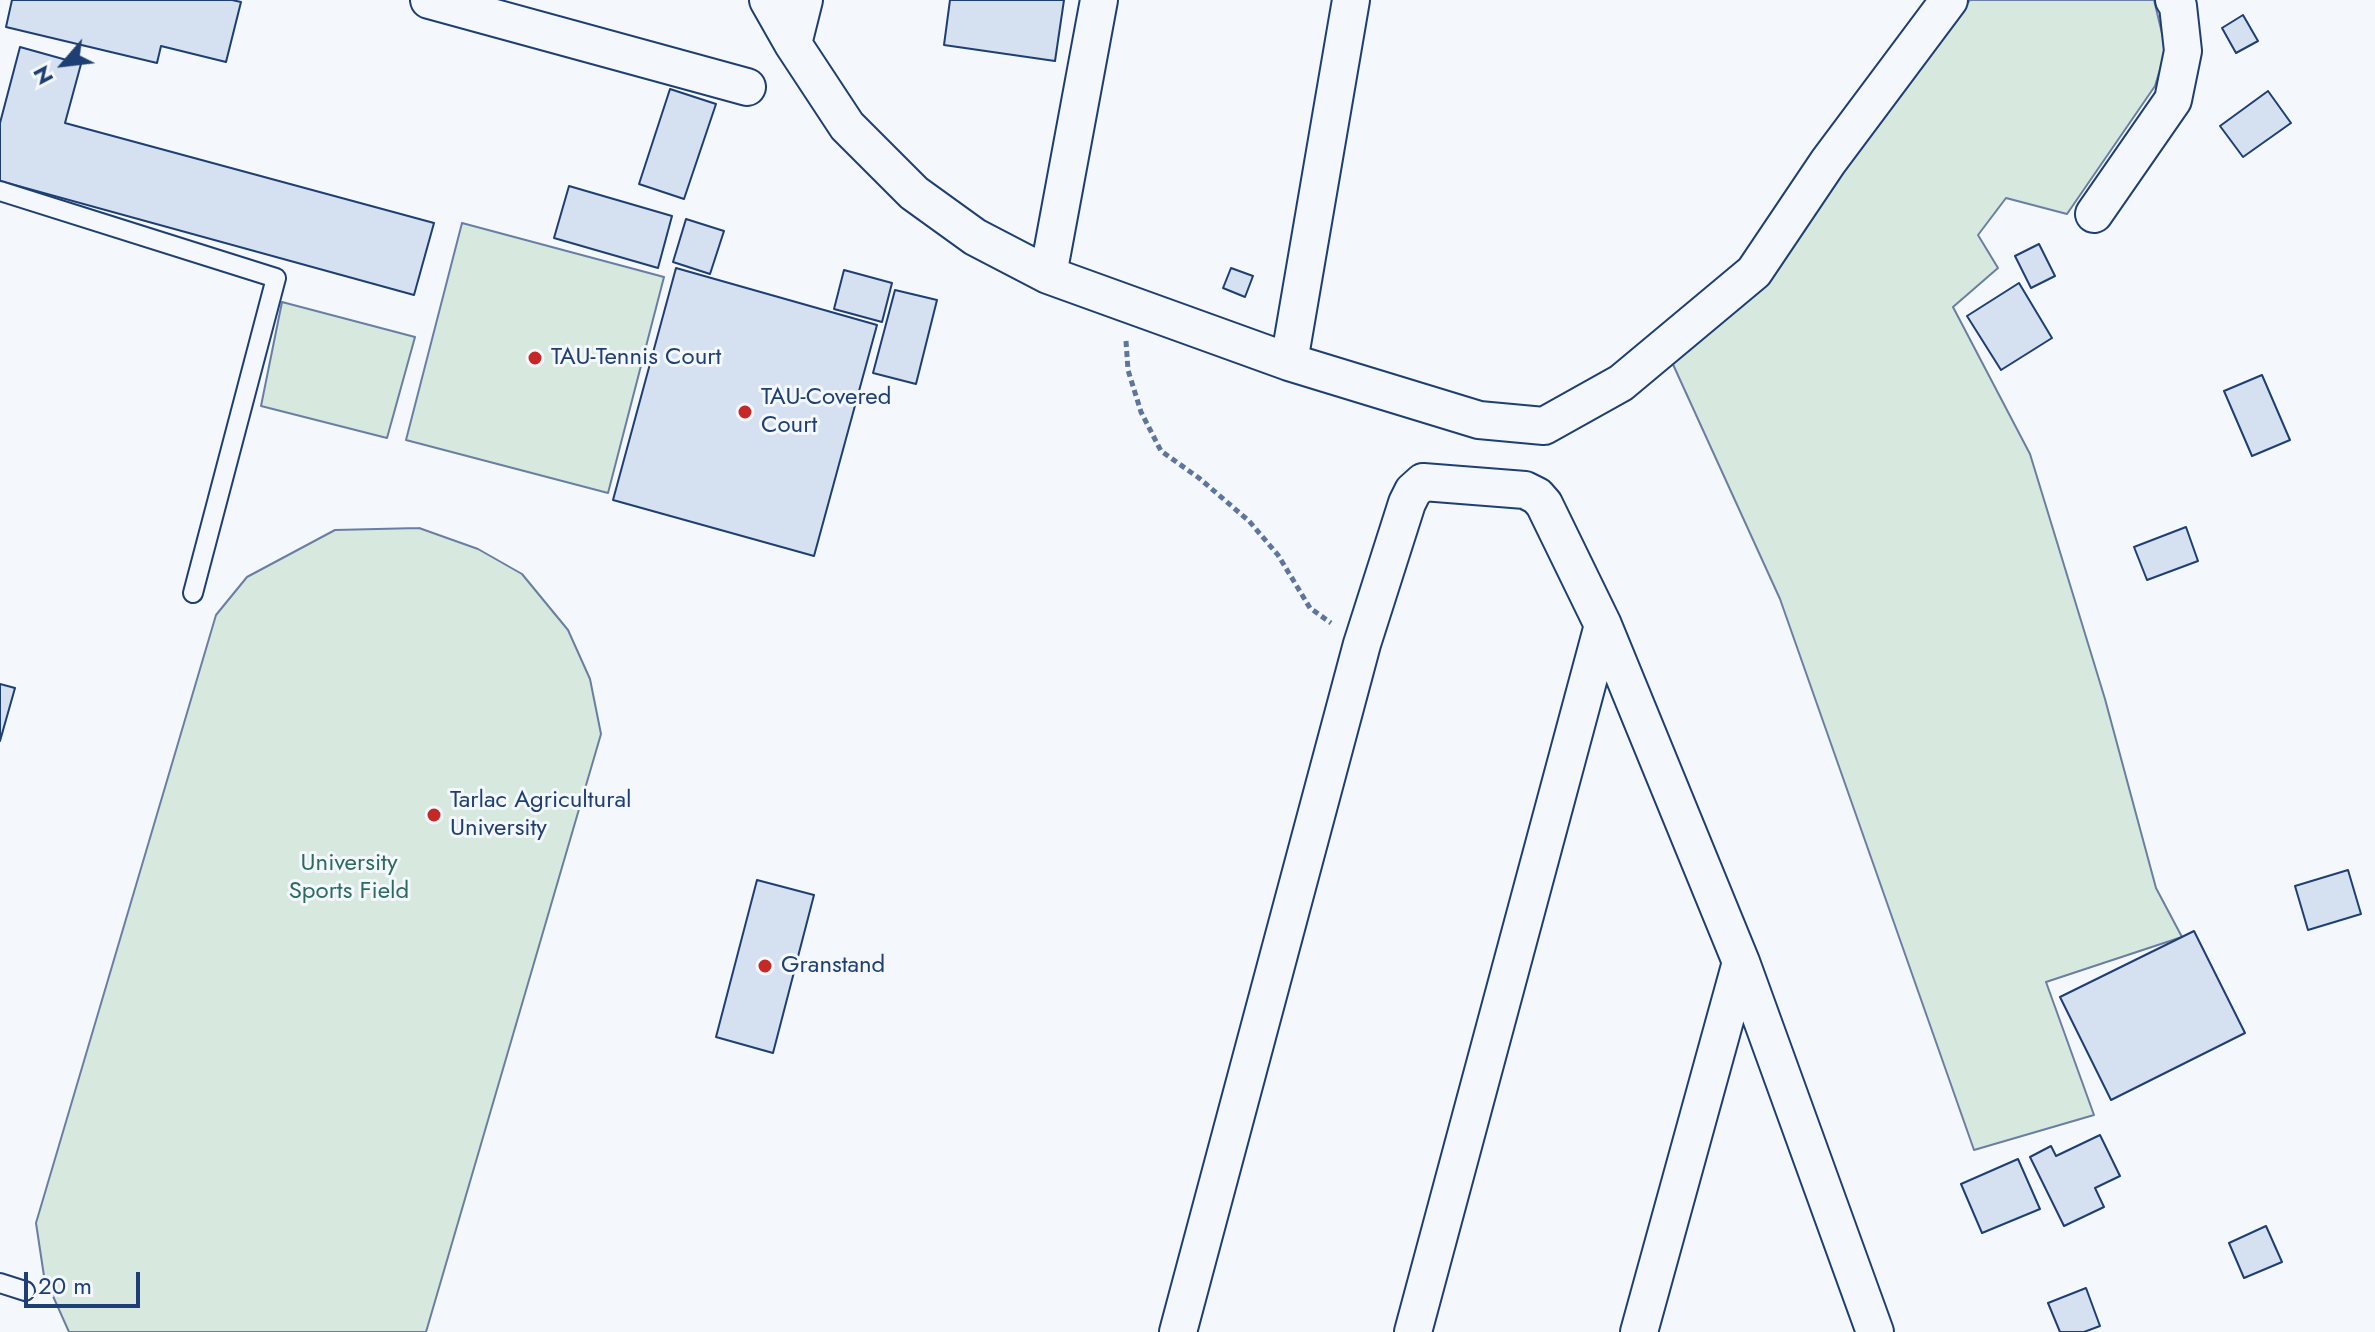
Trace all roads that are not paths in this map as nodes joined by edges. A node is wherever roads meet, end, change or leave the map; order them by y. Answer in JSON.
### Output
{"nodes":[{"id":1,"x":429,"y":0,"type":"edge"},
{"id":2,"x":768,"y":0,"type":"edge"},
{"id":3,"x":804,"y":0,"type":"edge"},
{"id":4,"x":1099,"y":0,"type":"edge"},
{"id":5,"x":1351,"y":0,"type":"edge"},
{"id":6,"x":1949,"y":0,"type":"edge"},
{"id":7,"x":2174,"y":0,"type":"edge"},
{"id":8,"x":793,"y":44,"type":"junction"},
{"id":9,"x":747,"y":87,"type":"dead end"},
{"id":10,"x":0,"y":191,"type":"edge"},
{"id":11,"x":2094,"y":214,"type":"dead end"},
{"id":12,"x":1048,"y":275,"type":"junction"},
{"id":13,"x":1289,"y":362,"type":"junction"},
{"id":14,"x":193,"y":593,"type":"dead end"},
{"id":15,"x":1603,"y":625,"type":"junction"},
{"id":16,"x":1741,"y":962,"type":"junction"},
{"id":17,"x":0,"y":1283,"type":"edge"},
{"id":18,"x":1858,"y":1288,"type":"junction"},
{"id":19,"x":25,"y":1291,"type":"dead end"},
{"id":20,"x":1178,"y":1332,"type":"edge"},
{"id":21,"x":1413,"y":1332,"type":"edge"},
{"id":22,"x":1639,"y":1332,"type":"edge"},
{"id":23,"x":1845,"y":1332,"type":"edge"},
{"id":24,"x":1875,"y":1332,"type":"edge"}],
"edges":[{"from":1,"to":9,"type":"street"},
{"from":2,"to":8,"type":"street"},
{"from":3,"to":8,"type":"street"},
{"from":4,"to":12,"type":"street"},
{"from":5,"to":13,"type":"street"},
{"from":6,"to":13,"type":"street"},
{"from":7,"to":11,"type":"street"},
{"from":8,"to":12,"type":"street"},
{"from":10,"to":14,"type":"lane"},
{"from":12,"to":13,"type":"street"},
{"from":15,"to":16,"type":"street"},
{"from":15,"to":20,"type":"street"},
{"from":15,"to":21,"type":"street"},
{"from":16,"to":18,"type":"street"},
{"from":16,"to":22,"type":"street"},
{"from":17,"to":19,"type":"lane"},
{"from":18,"to":23,"type":"street"},
{"from":18,"to":24,"type":"street"}]}
